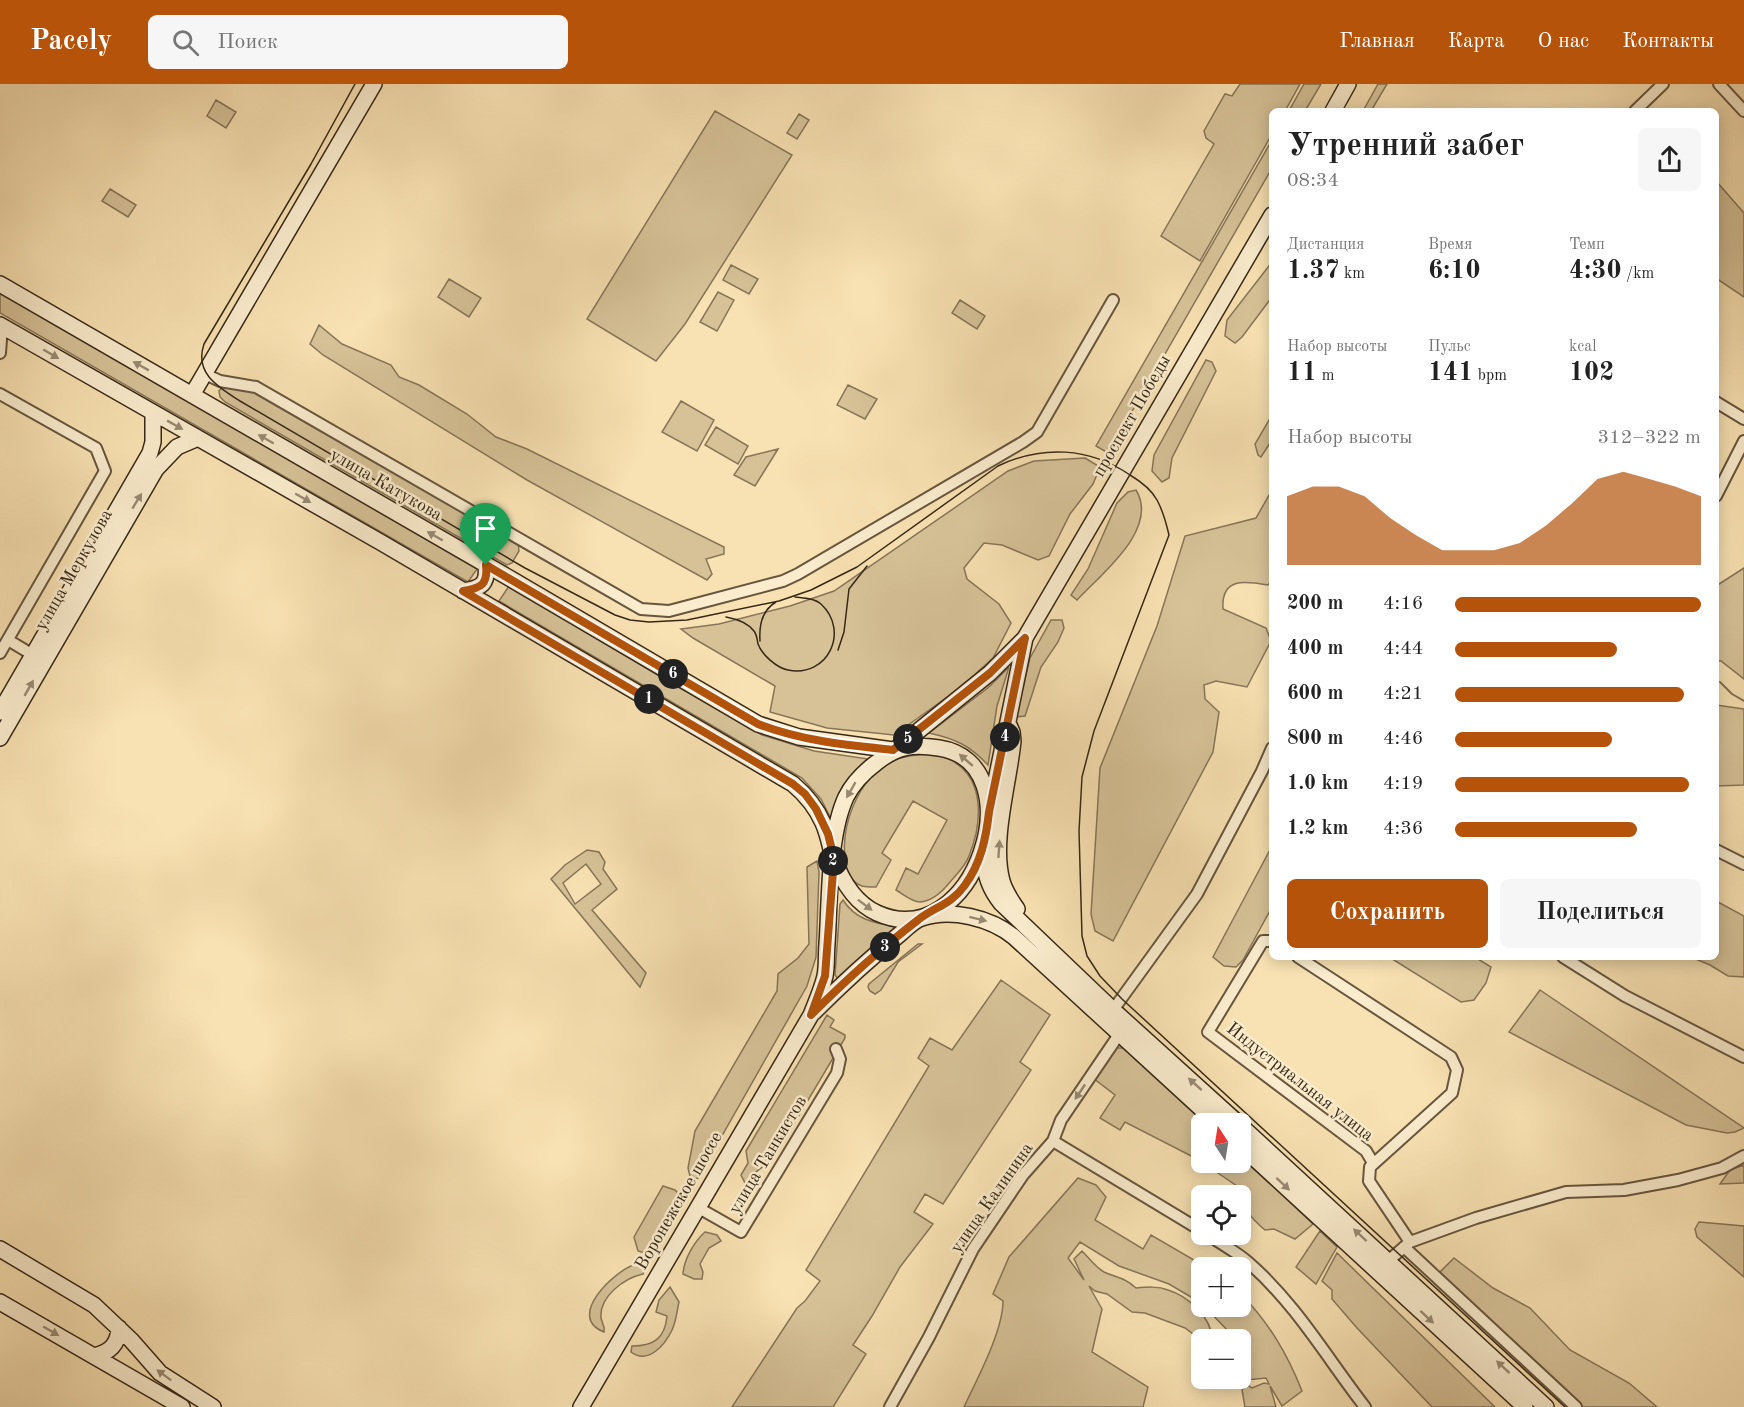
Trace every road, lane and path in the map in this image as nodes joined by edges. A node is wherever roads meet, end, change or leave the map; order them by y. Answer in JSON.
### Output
{"nodes":[{"id":1,"x":374,"y":84,"type":"edge"},
{"id":2,"x":1348,"y":84,"type":"edge"},
{"id":3,"x":1663,"y":84,"type":"edge"},
{"id":4,"x":1719,"y":84,"type":"edge"},
{"id":5,"x":1335,"y":108,"type":"edge"},
{"id":6,"x":1638,"y":108,"type":"edge"},
{"id":7,"x":1744,"y":111,"type":"edge"},
{"id":8,"x":1269,"y":220,"type":"edge"},
{"id":9,"x":0,"y":284,"type":"edge"},
{"id":10,"x":1113,"y":300,"type":"dead end"},
{"id":11,"x":1,"y":325,"type":"edge"},
{"id":12,"x":0,"y":353,"type":"edge"},
{"id":13,"x":205,"y":374,"type":"junction"},
{"id":14,"x":0,"y":394,"type":"edge"},
{"id":15,"x":192,"y":395,"type":"junction"},
{"id":16,"x":1719,"y":404,"type":"edge"},
{"id":17,"x":153,"y":413,"type":"junction"},
{"id":18,"x":1744,"y":419,"type":"edge"},
{"id":19,"x":198,"y":438,"type":"junction"},
{"id":20,"x":1744,"y":441,"type":"edge"},
{"id":21,"x":1719,"y":490,"type":"edge"},
{"id":22,"x":486,"y":565,"type":"junction"},
{"id":23,"x":463,"y":591,"type":"junction"},
{"id":24,"x":1025,"y":638,"type":"junction"},
{"id":25,"x":8,"y":640,"type":"junction"},
{"id":26,"x":0,"y":653,"type":"edge"},
{"id":27,"x":33,"y":656,"type":"junction"},
{"id":28,"x":0,"y":712,"type":"edge"},
{"id":29,"x":1008,"y":723,"type":"junction"},
{"id":30,"x":0,"y":738,"type":"edge"},
{"id":31,"x":893,"y":750,"type":"junction"},
{"id":32,"x":1267,"y":774,"type":"edge"},
{"id":33,"x":989,"y":812,"type":"junction"},
{"id":34,"x":986,"y":838,"type":"junction"},
{"id":35,"x":1719,"y":852,"type":"edge"},
{"id":36,"x":834,"y":858,"type":"junction"},
{"id":37,"x":1744,"y":864,"type":"edge"},
{"id":38,"x":920,"y":918,"type":"junction"},
{"id":39,"x":1269,"y":941,"type":"edge"},
{"id":40,"x":1053,"y":951,"type":"junction"},
{"id":41,"x":1303,"y":960,"type":"edge"},
{"id":42,"x":1568,"y":960,"type":"edge"},
{"id":43,"x":1113,"y":1010,"type":"junction"},
{"id":44,"x":811,"y":1015,"type":"junction"},
{"id":45,"x":1116,"y":1039,"type":"junction"},
{"id":46,"x":836,"y":1049,"type":"dead end"},
{"id":47,"x":1744,"y":1057,"type":"edge"},
{"id":48,"x":1205,"y":1113,"type":"edge"},
{"id":49,"x":1228,"y":1113,"type":"edge"},
{"id":50,"x":1251,"y":1134,"type":"edge"},
{"id":51,"x":1053,"y":1141,"type":"junction"},
{"id":52,"x":1251,"y":1155,"type":"edge"},
{"id":53,"x":1744,"y":1156,"type":"edge"},
{"id":54,"x":1373,"y":1164,"type":"junction"},
{"id":55,"x":698,"y":1207,"type":"junction"},
{"id":56,"x":1191,"y":1224,"type":"edge"},
{"id":57,"x":1223,"y":1245,"type":"edge"},
{"id":58,"x":1407,"y":1245,"type":"junction"},
{"id":59,"x":0,"y":1249,"type":"edge"},
{"id":60,"x":1388,"y":1261,"type":"junction"},
{"id":61,"x":0,"y":1302,"type":"edge"},
{"id":62,"x":119,"y":1328,"type":"junction"},
{"id":63,"x":94,"y":1356,"type":"junction"},
{"id":64,"x":182,"y":1407,"type":"edge"},
{"id":65,"x":213,"y":1407,"type":"edge"},
{"id":66,"x":581,"y":1407,"type":"edge"},
{"id":67,"x":890,"y":1407,"type":"edge"},
{"id":68,"x":1365,"y":1407,"type":"edge"},
{"id":69,"x":1525,"y":1407,"type":"edge"},
{"id":70,"x":1546,"y":1407,"type":"edge"},
{"id":71,"x":1576,"y":1407,"type":"edge"}],
"edges":[{"from":1,"to":13,"type":"main road"},
{"from":2,"to":5,"type":"main road"},
{"from":3,"to":6,"type":"street"},
{"from":4,"to":7,"type":"street"},
{"from":8,"to":24,"type":"main road","name":"проспект Победы"},
{"from":15,"to":9,"type":"main road","name":"улица Катукова","one_way":true},
{"from":10,"to":13,"type":"street"},
{"from":11,"to":12,"type":"street"},
{"from":11,"to":17,"type":"main road","one_way":true},
{"from":13,"to":15,"type":"main road"},
{"from":14,"to":25,"type":"street"},
{"from":22,"to":15,"type":"main road","name":"улица Катукова","one_way":true},
{"from":16,"to":18,"type":"street"},
{"from":17,"to":19,"type":"main road","one_way":true},
{"from":17,"to":27,"type":"main road","name":"улица Меркулова"},
{"from":19,"to":23,"type":"main road","one_way":true},
{"from":30,"to":19,"type":"main road","name":"улица Меркулова","one_way":true},
{"from":20,"to":21,"type":"street"},
{"from":22,"to":23,"type":"main road"},
{"from":22,"to":31,"type":"main road","name":"улица Катукова"},
{"from":23,"to":36,"type":"main road"},
{"from":24,"to":29,"type":"main road"},
{"from":24,"to":31,"type":"main road"},
{"from":25,"to":26,"type":"street"},
{"from":25,"to":27,"type":"street"},
{"from":27,"to":28,"type":"main road","name":"улица Меркулова"},
{"from":29,"to":33,"type":"main road"},
{"from":40,"to":29,"type":"main road","one_way":true},
{"from":33,"to":31,"type":"main road","one_way":true},
{"from":31,"to":36,"type":"main road","one_way":true},
{"from":32,"to":43,"type":"street"},
{"from":33,"to":34,"type":"main road"},
{"from":34,"to":38,"type":"main road"},
{"from":34,"to":40,"type":"main road"},
{"from":35,"to":37,"type":"street"},
{"from":36,"to":38,"type":"main road","one_way":true},
{"from":36,"to":44,"type":"main road"},
{"from":38,"to":44,"type":"main road"},
{"from":38,"to":45,"type":"main road","one_way":true},
{"from":39,"to":54,"type":"street","name":"Индустриальная улица"},
{"from":40,"to":43,"type":"main road"},
{"from":41,"to":54,"type":"street","name":"Индустриальная улица"},
{"from":42,"to":47,"type":"street"},
{"from":49,"to":43,"type":"main road","one_way":true},
{"from":44,"to":55,"type":"main road","name":"Воронежское шоссе"},
{"from":45,"to":48,"type":"main road"},
{"from":45,"to":51,"type":"street","name":"улица Калинина","one_way":true},
{"from":46,"to":55,"type":"street","name":"улица Танкистов"},
{"from":60,"to":50,"type":"main road","one_way":true},
{"from":51,"to":56,"type":"street"},
{"from":51,"to":67,"type":"street","name":"улица Калинина"},
{"from":52,"to":69,"type":"main road","one_way":true},
{"from":53,"to":58,"type":"street"},
{"from":54,"to":58,"type":"street"},
{"from":55,"to":66,"type":"main road","name":"Воронежское шоссе"},
{"from":57,"to":68,"type":"street"},
{"from":58,"to":60,"type":"street"},
{"from":58,"to":71,"type":"street"},
{"from":59,"to":62,"type":"main road"},
{"from":70,"to":60,"type":"main road","one_way":true},
{"from":61,"to":63,"type":"main road","one_way":true},
{"from":62,"to":63,"type":"main road"},
{"from":65,"to":62,"type":"main road","one_way":true},
{"from":63,"to":64,"type":"main road"}]}
